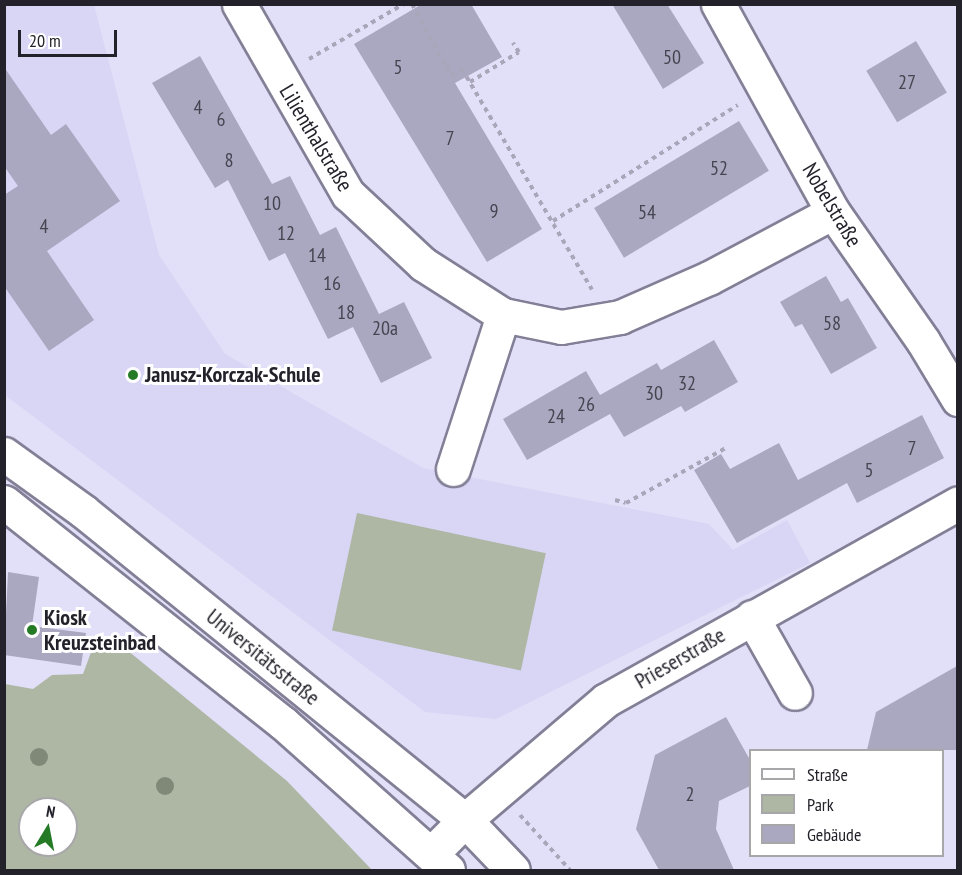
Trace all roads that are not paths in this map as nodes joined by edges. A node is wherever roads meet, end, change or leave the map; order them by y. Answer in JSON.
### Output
{"nodes":[{"id":1,"x":238,"y":4,"type":"edge"},
{"id":2,"x":718,"y":4,"type":"edge"},
{"id":3,"x":833,"y":213,"type":"junction"},
{"id":4,"x":503,"y":315,"type":"junction"},
{"id":5,"x":957,"y":399,"type":"edge"},
{"id":6,"x":4,"y":453,"type":"edge"},
{"id":7,"x":453,"y":469,"type":"dead end"},
{"id":8,"x":4,"y":502,"type":"edge"},
{"id":9,"x":957,"y":503,"type":"edge"},
{"id":10,"x":752,"y":617,"type":"junction"},
{"id":11,"x":795,"y":693,"type":"dead end"},
{"id":12,"x":465,"y":820,"type":"junction"},
{"id":13,"x":440,"y":862,"type":"edge"},
{"id":14,"x":513,"y":870,"type":"edge"}],
"edges":[{"from":1,"to":4,"type":"street","name":"Lilienthalstraße"},
{"from":2,"to":3,"type":"street","name":"Nobelstraße"},
{"from":3,"to":4,"type":"street","name":"Lilienthalstraße"},
{"from":3,"to":5,"type":"street","name":"Nobelstraße"},
{"from":4,"to":7,"type":"street"},
{"from":6,"to":12,"type":"street","name":"Universitätsstraße"},
{"from":8,"to":13,"type":"street","name":"Universitätsstraße"},
{"from":9,"to":10,"type":"street","name":"Prieserstraße"},
{"from":10,"to":11,"type":"street"},
{"from":10,"to":12,"type":"street","name":"Prieserstraße"},
{"from":12,"to":13,"type":"street","name":"Prieserstraße"},
{"from":12,"to":14,"type":"street","name":"Universitätsstraße"}]}
